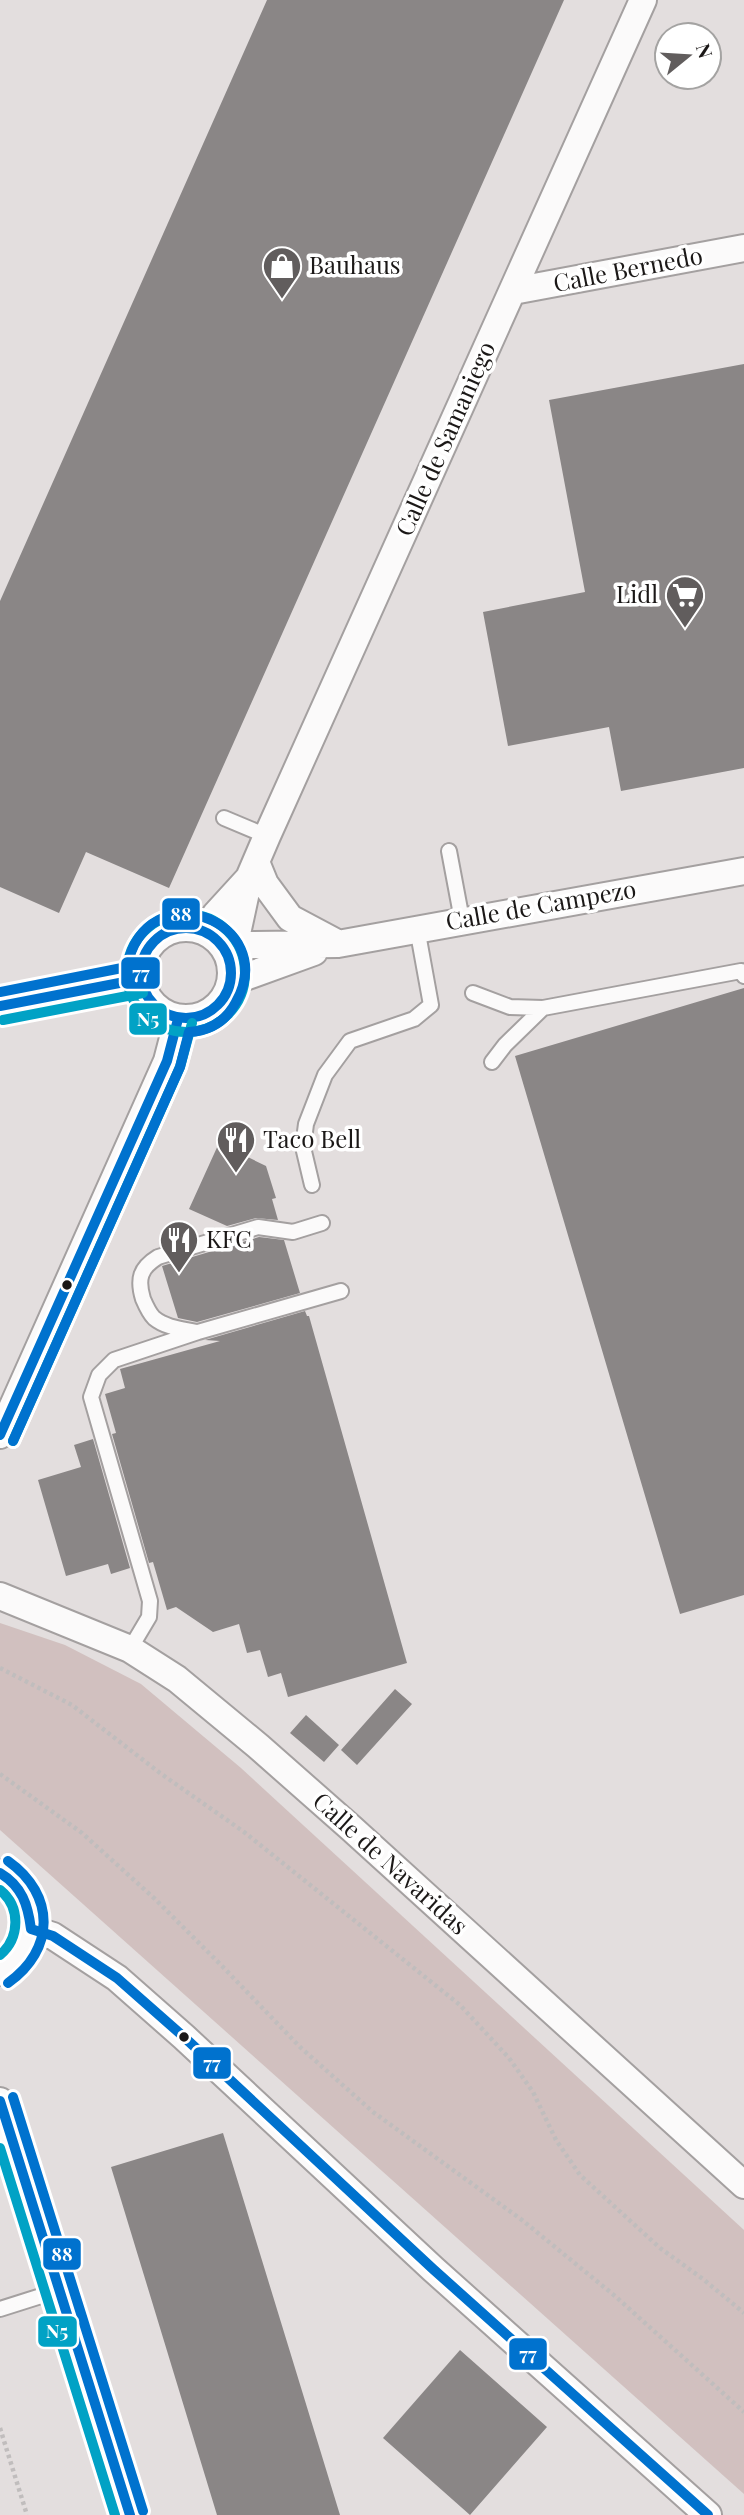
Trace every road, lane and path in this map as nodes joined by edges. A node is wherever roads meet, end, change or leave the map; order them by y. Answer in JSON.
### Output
{"nodes":[{"id":1,"x":643,"y":0,"type":"edge"},
{"id":2,"x":744,"y":248,"type":"edge"},
{"id":3,"x":513,"y":291,"type":"junction"},
{"id":4,"x":224,"y":818,"type":"dead end"},
{"id":5,"x":267,"y":836,"type":"junction"},
{"id":6,"x":449,"y":851,"type":"dead end"},
{"id":7,"x":253,"y":870,"type":"junction"},
{"id":8,"x":744,"y":871,"type":"edge"},
{"id":9,"x":462,"y":920,"type":"junction"},
{"id":10,"x":417,"y":928,"type":"junction"},
{"id":11,"x":204,"y":931,"type":"junction"},
{"id":12,"x":338,"y":944,"type":"junction"},
{"id":13,"x":227,"y":953,"type":"junction"},
{"id":14,"x":744,"y":976,"type":"edge"},
{"id":15,"x":140,"y":979,"type":"junction"},
{"id":16,"x":231,"y":982,"type":"junction"},
{"id":17,"x":473,"y":993,"type":"dead end"},
{"id":18,"x":0,"y":1006,"type":"edge"},
{"id":19,"x":543,"y":1009,"type":"junction"},
{"id":20,"x":178,"y":1019,"type":"junction"},
{"id":21,"x":492,"y":1062,"type":"dead end"},
{"id":22,"x":312,"y":1185,"type":"dead end"},
{"id":23,"x":322,"y":1223,"type":"dead end"},
{"id":24,"x":341,"y":1291,"type":"dead end"},
{"id":25,"x":198,"y":1332,"type":"junction"},
{"id":26,"x":0,"y":1434,"type":"edge"},
{"id":27,"x":0,"y":1596,"type":"edge"},
{"id":28,"x":130,"y":1649,"type":"junction"},
{"id":29,"x":0,"y":1668,"type":"edge"},
{"id":30,"x":0,"y":1774,"type":"edge"},
{"id":31,"x":0,"y":1872,"type":"edge"},
{"id":32,"x":31,"y":1929,"type":"junction"},
{"id":33,"x":0,"y":1972,"type":"edge"},
{"id":34,"x":0,"y":2102,"type":"edge"},
{"id":35,"x":744,"y":2185,"type":"edge"},
{"id":36,"x":60,"y":2290,"type":"junction"},
{"id":37,"x":0,"y":2309,"type":"edge"},
{"id":38,"x":744,"y":2313,"type":"edge"},
{"id":39,"x":744,"y":2412,"type":"edge"},
{"id":40,"x":0,"y":2428,"type":"edge"},
{"id":41,"x":27,"y":2515,"type":"edge"},
{"id":42,"x":130,"y":2515,"type":"edge"},
{"id":43,"x":708,"y":2515,"type":"edge"}],
"edges":[{"from":1,"to":3,"type":"street","name":"Calle de Samaniego"},
{"from":2,"to":3,"type":"street","name":"Calle Bernedo"},
{"from":3,"to":5,"type":"street","name":"Calle de Samaniego"},
{"from":4,"to":5,"type":"lane"},
{"from":5,"to":7,"type":"street","name":"Calle de Samaniego"},
{"from":6,"to":9,"type":"lane"},
{"from":7,"to":11,"type":"street","name":"Calle de Samaniego"},
{"from":7,"to":12,"type":"street"},
{"from":7,"to":13,"type":"street","name":"Calle de Samaniego"},
{"from":8,"to":9,"type":"street","name":"Calle de Campezo"},
{"from":9,"to":10,"type":"street","name":"Calle de Campezo"},
{"from":10,"to":12,"type":"street","name":"Calle de Campezo"},
{"from":10,"to":22,"type":"lane"},
{"from":11,"to":13,"type":"street"},
{"from":11,"to":15,"type":"street"},
{"from":12,"to":13,"type":"street","name":"Calle de Campezo"},
{"from":12,"to":16,"type":"street","name":"Calle de Campezo"},
{"from":13,"to":16,"type":"street"},
{"from":14,"to":19,"type":"lane"},
{"from":15,"to":18,"type":"street"},
{"from":15,"to":20,"type":"street"},
{"from":16,"to":20,"type":"street"},
{"from":17,"to":19,"type":"lane"},
{"from":19,"to":21,"type":"lane"},
{"from":20,"to":26,"type":"street"},
{"from":23,"to":25,"type":"lane"},
{"from":24,"to":25,"type":"lane"},
{"from":25,"to":28,"type":"lane"},
{"from":27,"to":28,"type":"street","name":"Calle de Navaridas"},
{"from":28,"to":35,"type":"street","name":"Calle de Navaridas"},
{"from":29,"to":38,"type":"path"},
{"from":30,"to":39,"type":"path"},
{"from":31,"to":32,"type":"street"},
{"from":32,"to":33,"type":"street"},
{"from":32,"to":43,"type":"street"},
{"from":34,"to":36,"type":"street"},
{"from":36,"to":37,"type":"lane"},
{"from":36,"to":42,"type":"street"},
{"from":40,"to":41,"type":"path"}]}
